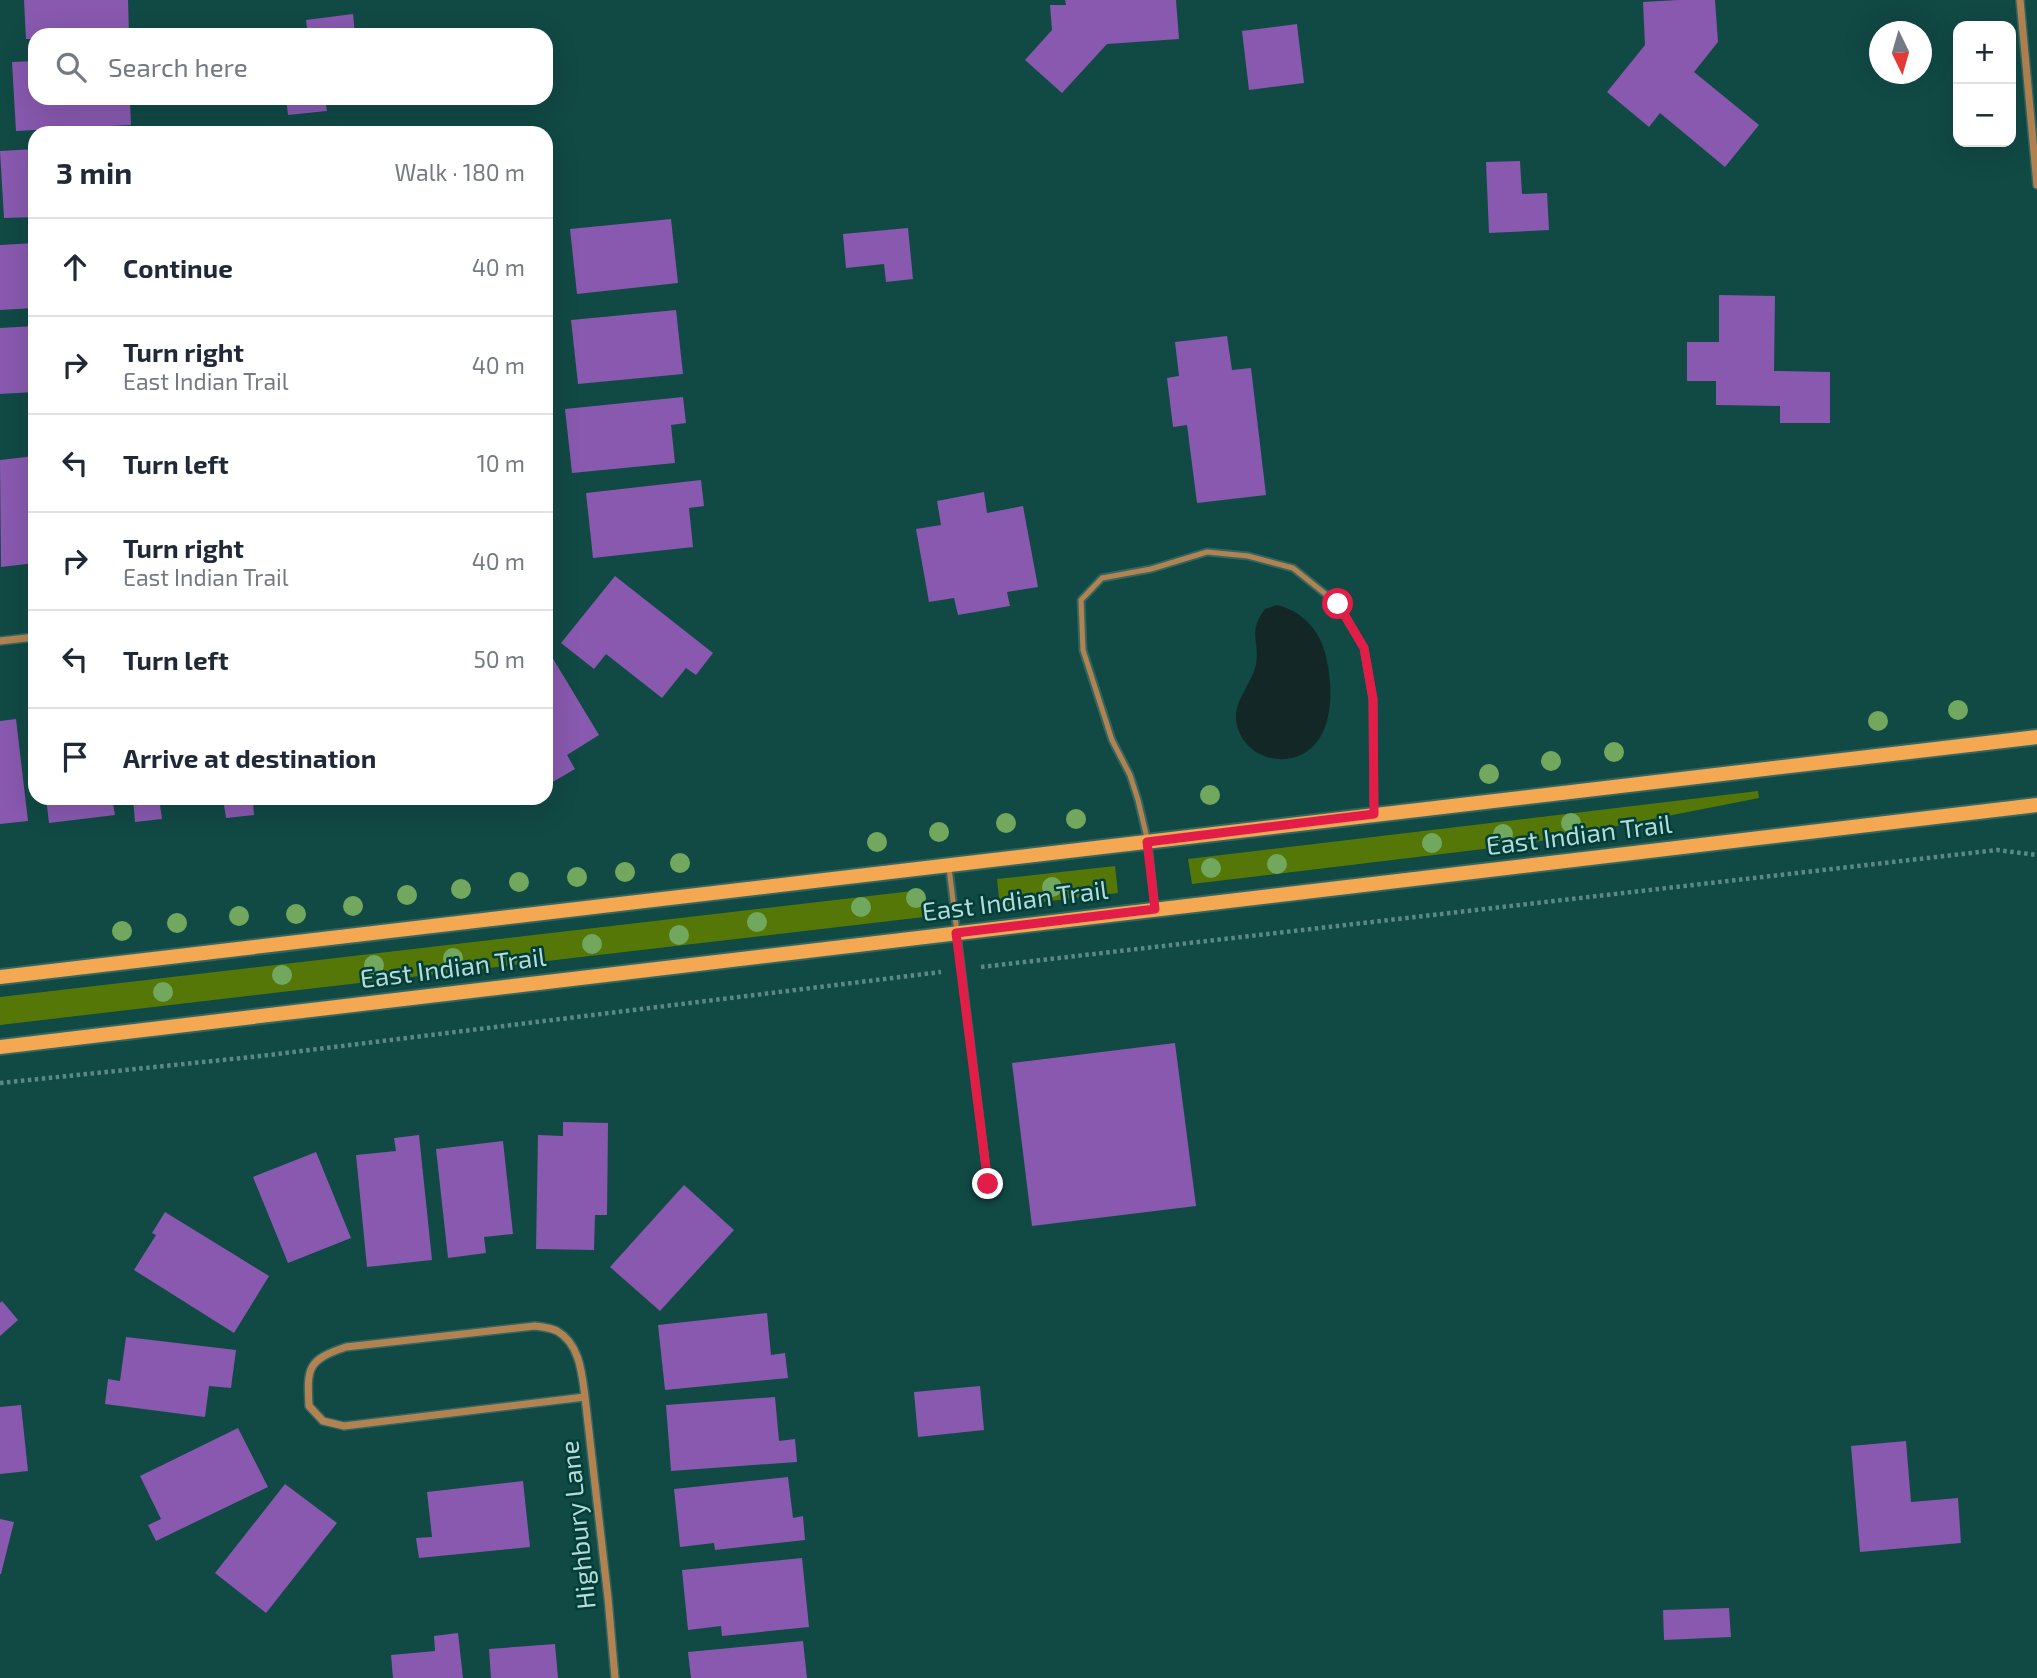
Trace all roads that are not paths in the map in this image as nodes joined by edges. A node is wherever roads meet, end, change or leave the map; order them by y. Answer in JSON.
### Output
{"nodes":[{"id":1,"x":2020,"y":0,"type":"edge"},
{"id":2,"x":2037,"y":185,"type":"edge"},
{"id":3,"x":28,"y":638,"type":"edge"},
{"id":4,"x":0,"y":641,"type":"edge"},
{"id":5,"x":2037,"y":737,"type":"edge"},
{"id":6,"x":2037,"y":805,"type":"edge"},
{"id":7,"x":1374,"y":814,"type":"junction"},
{"id":8,"x":1147,"y":842,"type":"junction"},
{"id":9,"x":948,"y":865,"type":"junction"},
{"id":10,"x":1155,"y":909,"type":"junction"},
{"id":11,"x":956,"y":933,"type":"junction"},
{"id":12,"x":0,"y":977,"type":"edge"},
{"id":13,"x":0,"y":1047,"type":"edge"},
{"id":14,"x":988,"y":1184,"type":"dead end"},
{"id":15,"x":585,"y":1397,"type":"junction"},
{"id":16,"x":615,"y":1678,"type":"edge"}],
"edges":[{"from":1,"to":2,"type":"street"},
{"from":3,"to":4,"type":"street"},
{"from":5,"to":7,"type":"main road","name":"East Indian Trail"},
{"from":6,"to":10,"type":"main road","name":"East Indian Trail"},
{"from":7,"to":8,"type":"main road","name":"East Indian Trail"},
{"from":7,"to":8,"type":"lane"},
{"from":8,"to":9,"type":"main road","name":"East Indian Trail"},
{"from":8,"to":10,"type":"lane"},
{"from":9,"to":11,"type":"lane"},
{"from":9,"to":12,"type":"main road","name":"East Indian Trail"},
{"from":10,"to":11,"type":"main road","name":"East Indian Trail"},
{"from":11,"to":13,"type":"main road","name":"East Indian Trail"},
{"from":11,"to":14,"type":"lane"},
{"from":15,"to":15,"type":"street","name":"Highbury Lane"},
{"from":15,"to":16,"type":"street","name":"Highbury Lane"}]}
